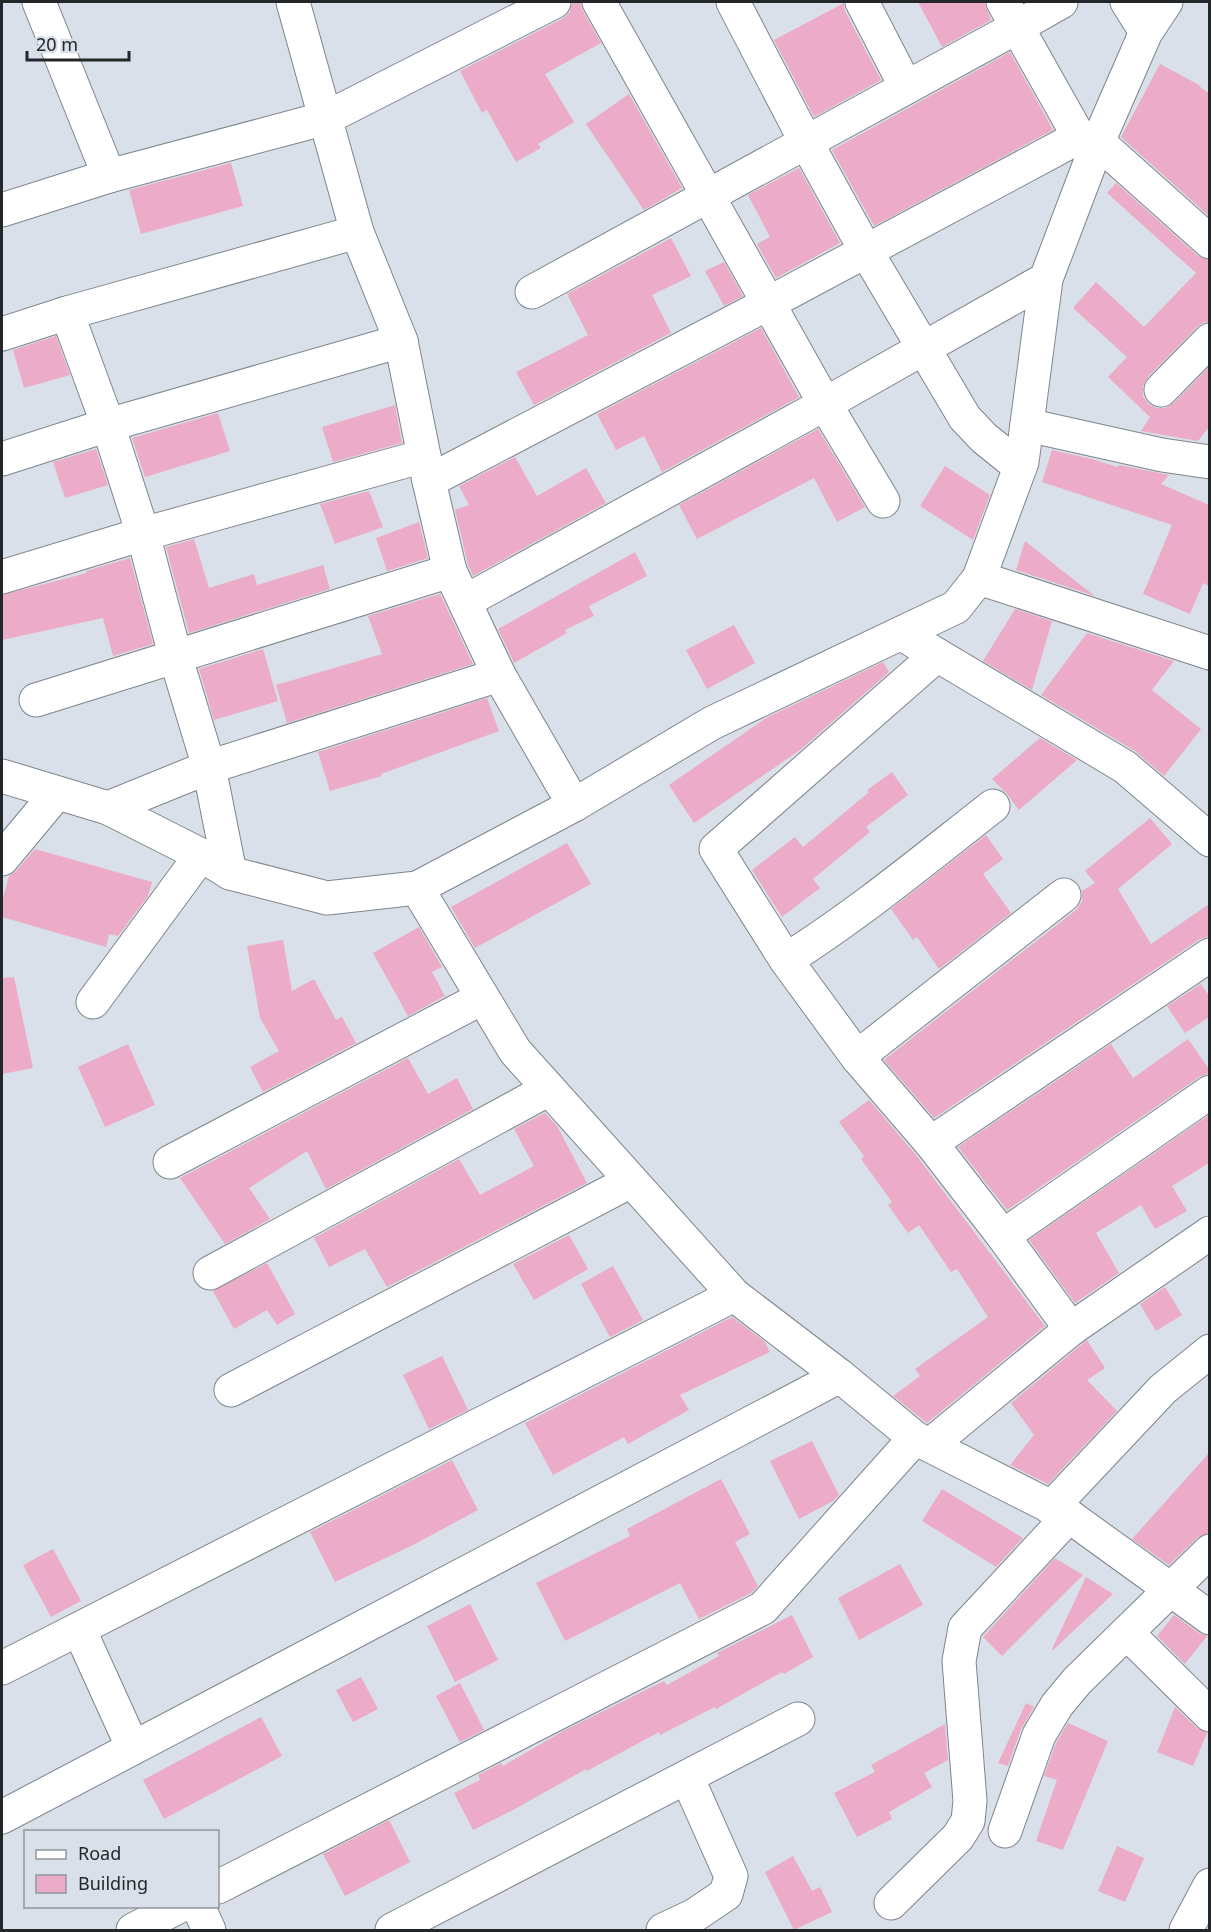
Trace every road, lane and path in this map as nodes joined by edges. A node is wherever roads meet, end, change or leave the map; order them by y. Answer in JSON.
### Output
{"nodes":[{"id":1,"x":39,"y":2,"type":"edge"},
{"id":2,"x":554,"y":2,"type":"edge"},
{"id":3,"x":599,"y":2,"type":"edge"},
{"id":4,"x":733,"y":2,"type":"edge"},
{"id":5,"x":862,"y":2,"type":"edge"},
{"id":6,"x":1061,"y":2,"type":"edge"},
{"id":7,"x":1127,"y":2,"type":"edge"},
{"id":8,"x":1166,"y":2,"type":"edge"},
{"id":9,"x":296,"y":3,"type":"edge"},
{"id":10,"x":1010,"y":14,"type":"edge"},
{"id":11,"x":1146,"y":32,"type":"junction"},
{"id":12,"x":906,"y":87,"type":"junction"},
{"id":13,"x":327,"y":118,"type":"junction"},
{"id":14,"x":1088,"y":139,"type":"junction"},
{"id":15,"x":806,"y":142,"type":"junction"},
{"id":16,"x":109,"y":176,"type":"junction"},
{"id":17,"x":709,"y":195,"type":"junction"},
{"id":18,"x":2,"y":210,"type":"edge"},
{"id":19,"x":357,"y":232,"type":"junction"},
{"id":20,"x":1209,"y":242,"type":"edge"},
{"id":21,"x":866,"y":251,"type":"junction"},
{"id":22,"x":1046,"y":279,"type":"junction"},
{"id":23,"x":532,"y":292,"type":"dead end"},
{"id":24,"x":768,"y":303,"type":"junction"},
{"id":25,"x":67,"y":313,"type":"junction"},
{"id":26,"x":2,"y":334,"type":"edge"},
{"id":27,"x":1209,"y":340,"type":"edge"},
{"id":28,"x":402,"y":341,"type":"junction"},
{"id":29,"x":923,"y":349,"type":"junction"},
{"id":30,"x":1161,"y":390,"type":"dead end"},
{"id":31,"x":825,"y":404,"type":"junction"},
{"id":32,"x":108,"y":425,"type":"junction"},
{"id":33,"x":1027,"y":425,"type":"junction"},
{"id":34,"x":2,"y":459,"type":"edge"},
{"id":35,"x":1209,"y":462,"type":"edge"},
{"id":36,"x":1020,"y":467,"type":"junction"},
{"id":37,"x":426,"y":469,"type":"junction"},
{"id":38,"x":883,"y":501,"type":"dead end"},
{"id":39,"x":143,"y":534,"type":"junction"},
{"id":40,"x":450,"y":571,"type":"junction"},
{"id":41,"x":2,"y":577,"type":"edge"},
{"id":42,"x":979,"y":578,"type":"junction"},
{"id":43,"x":466,"y":601,"type":"junction"},
{"id":44,"x":902,"y":634,"type":"junction"},
{"id":45,"x":1209,"y":653,"type":"edge"},
{"id":46,"x":938,"y":655,"type":"junction"},
{"id":47,"x":175,"y":656,"type":"junction"},
{"id":48,"x":499,"y":675,"type":"junction"},
{"id":49,"x":36,"y":700,"type":"dead end"},
{"id":50,"x":209,"y":767,"type":"junction"},
{"id":51,"x":2,"y":776,"type":"edge"},
{"id":52,"x":57,"y":792,"type":"junction"},
{"id":53,"x":574,"y":805,"type":"junction"},
{"id":54,"x":993,"y":806,"type":"dead end"},
{"id":55,"x":108,"y":808,"type":"junction"},
{"id":56,"x":1209,"y":840,"type":"edge"},
{"id":57,"x":201,"y":855,"type":"junction"},
{"id":58,"x":2,"y":859,"type":"edge"},
{"id":59,"x":230,"y":873,"type":"junction"},
{"id":60,"x":417,"y":888,"type":"junction"},
{"id":61,"x":1064,"y":895,"type":"dead end"},
{"id":62,"x":1209,"y":955,"type":"edge"},
{"id":63,"x":786,"y":960,"type":"junction"},
{"id":64,"x":482,"y":998,"type":"junction"},
{"id":65,"x":93,"y":1002,"type":"dead end"},
{"id":66,"x":857,"y":1057,"type":"junction"},
{"id":67,"x":549,"y":1089,"type":"junction"},
{"id":68,"x":1209,"y":1092,"type":"edge"},
{"id":69,"x":931,"y":1143,"type":"junction"},
{"id":70,"x":170,"y":1162,"type":"dead end"},
{"id":71,"x":632,"y":1181,"type":"junction"},
{"id":72,"x":1209,"y":1233,"type":"edge"},
{"id":73,"x":1003,"y":1236,"type":"junction"},
{"id":74,"x":210,"y":1273,"type":"dead end"},
{"id":75,"x":734,"y":1295,"type":"junction"},
{"id":76,"x":1071,"y":1329,"type":"junction"},
{"id":77,"x":1209,"y":1351,"type":"edge"},
{"id":78,"x":840,"y":1377,"type":"junction"},
{"id":79,"x":231,"y":1390,"type":"dead end"},
{"id":80,"x":922,"y":1442,"type":"junction"},
{"id":81,"x":1060,"y":1512,"type":"junction"},
{"id":82,"x":1209,"y":1551,"type":"edge"},
{"id":83,"x":1172,"y":1589,"type":"junction"},
{"id":84,"x":1209,"y":1618,"type":"edge"},
{"id":85,"x":79,"y":1629,"type":"junction"},
{"id":86,"x":1127,"y":1633,"type":"junction"},
{"id":87,"x":2,"y":1668,"type":"edge"},
{"id":88,"x":1209,"y":1715,"type":"edge"},
{"id":89,"x":798,"y":1719,"type":"dead end"},
{"id":90,"x":134,"y":1748,"type":"junction"},
{"id":91,"x":687,"y":1777,"type":"junction"},
{"id":92,"x":2,"y":1817,"type":"edge"},
{"id":93,"x":1005,"y":1831,"type":"dead end"},
{"id":94,"x":1209,"y":1884,"type":"edge"},
{"id":95,"x":219,"y":1886,"type":"edge"},
{"id":96,"x":891,"y":1903,"type":"dead end"},
{"id":97,"x":176,"y":1908,"type":"edge"},
{"id":98,"x":199,"y":1908,"type":"edge"},
{"id":99,"x":133,"y":1930,"type":"edge"},
{"id":100,"x":209,"y":1930,"type":"edge"},
{"id":101,"x":392,"y":1930,"type":"edge"},
{"id":102,"x":663,"y":1930,"type":"edge"},
{"id":103,"x":1186,"y":1930,"type":"edge"}],
"edges":[{"from":1,"to":16,"type":"street"},
{"from":2,"to":13,"type":"street"},
{"from":3,"to":17,"type":"street"},
{"from":4,"to":15,"type":"street"},
{"from":5,"to":12,"type":"street"},
{"from":6,"to":10,"type":"street"},
{"from":7,"to":11,"type":"street"},
{"from":8,"to":11,"type":"street"},
{"from":9,"to":13,"type":"street"},
{"from":10,"to":12,"type":"street"},
{"from":10,"to":14,"type":"street"},
{"from":11,"to":14,"type":"street"},
{"from":12,"to":15,"type":"street"},
{"from":13,"to":16,"type":"street"},
{"from":13,"to":19,"type":"street"},
{"from":14,"to":20,"type":"street"},
{"from":14,"to":21,"type":"street"},
{"from":14,"to":22,"type":"street"},
{"from":15,"to":17,"type":"street"},
{"from":15,"to":21,"type":"street"},
{"from":16,"to":18,"type":"street"},
{"from":17,"to":23,"type":"street"},
{"from":17,"to":24,"type":"street"},
{"from":19,"to":25,"type":"street"},
{"from":19,"to":28,"type":"street"},
{"from":21,"to":24,"type":"street"},
{"from":21,"to":29,"type":"street"},
{"from":22,"to":29,"type":"street"},
{"from":22,"to":33,"type":"street"},
{"from":24,"to":31,"type":"street"},
{"from":24,"to":37,"type":"street"},
{"from":25,"to":26,"type":"street"},
{"from":25,"to":32,"type":"street"},
{"from":27,"to":30,"type":"street"},
{"from":28,"to":32,"type":"street"},
{"from":28,"to":37,"type":"street"},
{"from":29,"to":31,"type":"street"},
{"from":29,"to":36,"type":"street"},
{"from":31,"to":38,"type":"street"},
{"from":31,"to":43,"type":"street"},
{"from":32,"to":34,"type":"street"},
{"from":32,"to":39,"type":"street"},
{"from":33,"to":35,"type":"street"},
{"from":33,"to":36,"type":"street"},
{"from":36,"to":42,"type":"street"},
{"from":37,"to":39,"type":"street"},
{"from":37,"to":40,"type":"street"},
{"from":39,"to":41,"type":"street"},
{"from":39,"to":47,"type":"street"},
{"from":40,"to":43,"type":"street"},
{"from":40,"to":47,"type":"street"},
{"from":42,"to":44,"type":"street"},
{"from":42,"to":45,"type":"street"},
{"from":43,"to":48,"type":"street"},
{"from":44,"to":46,"type":"street"},
{"from":44,"to":53,"type":"street"},
{"from":46,"to":56,"type":"street"},
{"from":46,"to":63,"type":"street"},
{"from":47,"to":49,"type":"street"},
{"from":47,"to":50,"type":"street"},
{"from":48,"to":50,"type":"street"},
{"from":48,"to":53,"type":"street"},
{"from":50,"to":55,"type":"street"},
{"from":50,"to":59,"type":"street"},
{"from":51,"to":52,"type":"street"},
{"from":52,"to":55,"type":"street"},
{"from":52,"to":58,"type":"street"},
{"from":53,"to":60,"type":"street"},
{"from":54,"to":63,"type":"street"},
{"from":55,"to":57,"type":"street"},
{"from":57,"to":59,"type":"street"},
{"from":57,"to":65,"type":"street"},
{"from":59,"to":60,"type":"street"},
{"from":60,"to":64,"type":"street"},
{"from":61,"to":66,"type":"street"},
{"from":62,"to":69,"type":"street"},
{"from":63,"to":66,"type":"street"},
{"from":64,"to":67,"type":"street"},
{"from":64,"to":70,"type":"street"},
{"from":66,"to":69,"type":"street"},
{"from":67,"to":71,"type":"street"},
{"from":67,"to":74,"type":"street"},
{"from":68,"to":73,"type":"street"},
{"from":69,"to":73,"type":"street"},
{"from":71,"to":75,"type":"street"},
{"from":71,"to":79,"type":"street"},
{"from":72,"to":76,"type":"street"},
{"from":73,"to":76,"type":"street"},
{"from":75,"to":78,"type":"street"},
{"from":75,"to":85,"type":"street"},
{"from":76,"to":80,"type":"street"},
{"from":77,"to":81,"type":"street"},
{"from":78,"to":80,"type":"street"},
{"from":78,"to":90,"type":"street"},
{"from":80,"to":81,"type":"street"},
{"from":80,"to":95,"type":"street"},
{"from":81,"to":83,"type":"street"},
{"from":81,"to":96,"type":"street"},
{"from":82,"to":83,"type":"street"},
{"from":83,"to":84,"type":"street"},
{"from":83,"to":86,"type":"street"},
{"from":85,"to":87,"type":"street"},
{"from":85,"to":90,"type":"street"},
{"from":86,"to":88,"type":"street"},
{"from":86,"to":93,"type":"street"},
{"from":89,"to":91,"type":"street"},
{"from":90,"to":92,"type":"street"},
{"from":91,"to":101,"type":"street"},
{"from":91,"to":102,"type":"street"},
{"from":94,"to":103,"type":"street"},
{"from":97,"to":99,"type":"street"},
{"from":98,"to":100,"type":"street"}]}
